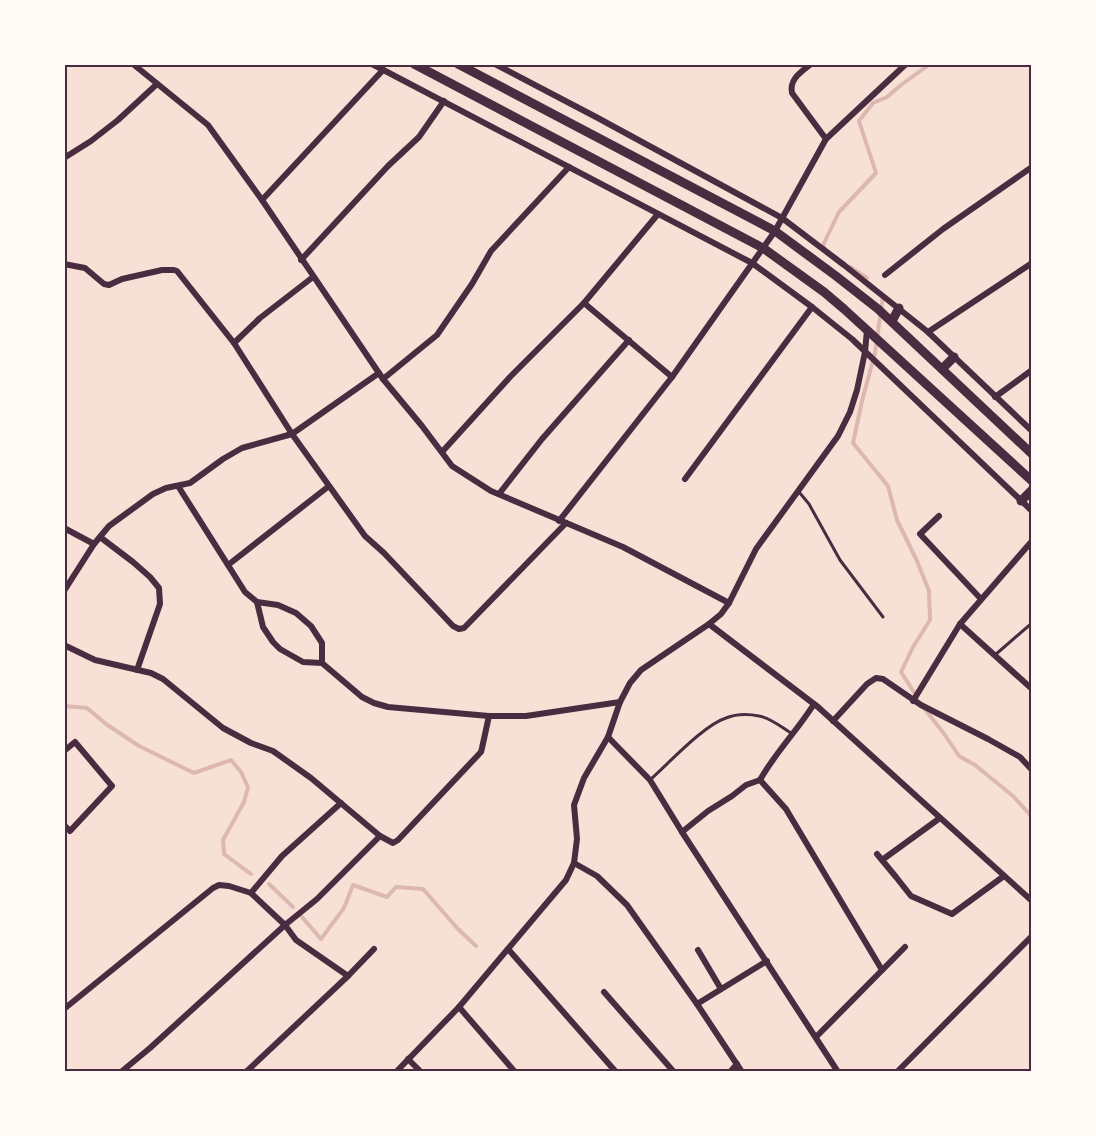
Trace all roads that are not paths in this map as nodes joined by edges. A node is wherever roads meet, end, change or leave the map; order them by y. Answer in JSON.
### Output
{"nodes":[{"id":1,"x":133,"y":64,"type":"edge"},
{"id":2,"x":372,"y":64,"type":"edge"},
{"id":3,"x":414,"y":64,"type":"edge"},
{"id":4,"x":458,"y":64,"type":"edge"},
{"id":5,"x":495,"y":64,"type":"edge"},
{"id":6,"x":811,"y":64,"type":"edge"},
{"id":7,"x":906,"y":64,"type":"edge"},
{"id":8,"x":383,"y":70,"type":"junction"},
{"id":9,"x":157,"y":84,"type":"junction"},
{"id":10,"x":444,"y":101,"type":"junction"},
{"id":11,"x":826,"y":139,"type":"junction"},
{"id":12,"x":64,"y":158,"type":"edge"},
{"id":13,"x":569,"y":167,"type":"junction"},
{"id":14,"x":1032,"y":167,"type":"edge"},
{"id":15,"x":262,"y":200,"type":"junction"},
{"id":16,"x":658,"y":214,"type":"junction"},
{"id":17,"x":782,"y":218,"type":"junction"},
{"id":18,"x":775,"y":231,"type":"junction"},
{"id":19,"x":763,"y":248,"type":"junction"},
{"id":20,"x":301,"y":260,"type":"junction"},
{"id":21,"x":752,"y":263,"type":"junction"},
{"id":22,"x":1032,"y":263,"type":"edge"},
{"id":23,"x":64,"y":264,"type":"edge"},
{"id":24,"x":885,"y":275,"type":"dead end"},
{"id":25,"x":313,"y":277,"type":"junction"},
{"id":26,"x":584,"y":303,"type":"junction"},
{"id":27,"x":895,"y":305,"type":"junction"},
{"id":28,"x":812,"y":307,"type":"junction"},
{"id":29,"x":890,"y":319,"type":"junction"},
{"id":30,"x":869,"y":330,"type":"junction"},
{"id":31,"x":928,"y":332,"type":"junction"},
{"id":32,"x":629,"y":340,"type":"junction"},
{"id":33,"x":234,"y":343,"type":"junction"},
{"id":34,"x":867,"y":354,"type":"junction"},
{"id":35,"x":954,"y":357,"type":"junction"},
{"id":36,"x":942,"y":369,"type":"junction"},
{"id":37,"x":1032,"y":370,"type":"edge"},
{"id":38,"x":381,"y":376,"type":"junction"},
{"id":39,"x":672,"y":377,"type":"junction"},
{"id":40,"x":995,"y":397,"type":"junction"},
{"id":41,"x":1032,"y":431,"type":"edge"},
{"id":42,"x":292,"y":434,"type":"junction"},
{"id":43,"x":442,"y":452,"type":"junction"},
{"id":44,"x":1032,"y":454,"type":"edge"},
{"id":45,"x":685,"y":479,"type":"dead end"},
{"id":46,"x":1032,"y":481,"type":"edge"},
{"id":47,"x":178,"y":486,"type":"junction"},
{"id":48,"x":329,"y":486,"type":"junction"},
{"id":49,"x":798,"y":490,"type":"junction"},
{"id":50,"x":1032,"y":490,"type":"edge"},
{"id":51,"x":499,"y":494,"type":"junction"},
{"id":52,"x":1021,"y":501,"type":"junction"},
{"id":53,"x":1032,"y":511,"type":"edge"},
{"id":54,"x":939,"y":516,"type":"dead end"},
{"id":55,"x":562,"y":522,"type":"junction"},
{"id":56,"x":64,"y":528,"type":"edge"},
{"id":57,"x":100,"y":537,"type":"junction"},
{"id":58,"x":1032,"y":541,"type":"edge"},
{"id":59,"x":94,"y":544,"type":"junction"},
{"id":60,"x":228,"y":565,"type":"junction"},
{"id":61,"x":64,"y":591,"type":"edge"},
{"id":62,"x":981,"y":599,"type":"junction"},
{"id":63,"x":257,"y":602,"type":"junction"},
{"id":64,"x":729,"y":603,"type":"junction"},
{"id":65,"x":883,"y":616,"type":"dead end"},
{"id":66,"x":1032,"y":623,"type":"edge"},
{"id":67,"x":709,"y":624,"type":"junction"},
{"id":68,"x":960,"y":624,"type":"junction"},
{"id":69,"x":64,"y":645,"type":"edge"},
{"id":70,"x":995,"y":655,"type":"junction"},
{"id":71,"x":322,"y":663,"type":"junction"},
{"id":72,"x":137,"y":670,"type":"junction"},
{"id":73,"x":1032,"y":689,"type":"edge"},
{"id":74,"x":913,"y":701,"type":"junction"},
{"id":75,"x":620,"y":702,"type":"junction"},
{"id":76,"x":814,"y":704,"type":"junction"},
{"id":77,"x":489,"y":716,"type":"junction"},
{"id":78,"x":833,"y":720,"type":"junction"},
{"id":79,"x":793,"y":734,"type":"junction"},
{"id":80,"x":608,"y":737,"type":"junction"},
{"id":81,"x":64,"y":751,"type":"edge"},
{"id":82,"x":1032,"y":770,"type":"edge"},
{"id":83,"x":650,"y":780,"type":"junction"},
{"id":84,"x":760,"y":780,"type":"junction"},
{"id":85,"x":341,"y":803,"type":"junction"},
{"id":86,"x":940,"y":818,"type":"junction"},
{"id":87,"x":64,"y":825,"type":"edge"},
{"id":88,"x":682,"y":832,"type":"junction"},
{"id":89,"x":380,"y":836,"type":"junction"},
{"id":90,"x":877,"y":854,"type":"dead end"},
{"id":91,"x":882,"y":860,"type":"junction"},
{"id":92,"x":574,"y":863,"type":"junction"},
{"id":93,"x":1004,"y":876,"type":"junction"},
{"id":94,"x":251,"y":893,"type":"junction"},
{"id":95,"x":1032,"y":901,"type":"edge"},
{"id":96,"x":285,"y":925,"type":"junction"},
{"id":97,"x":1032,"y":936,"type":"edge"},
{"id":98,"x":905,"y":947,"type":"dead end"},
{"id":99,"x":374,"y":949,"type":"dead end"},
{"id":100,"x":508,"y":949,"type":"junction"},
{"id":101,"x":698,"y":950,"type":"dead end"},
{"id":102,"x":766,"y":961,"type":"junction"},
{"id":103,"x":882,"y":970,"type":"junction"},
{"id":104,"x":348,"y":976,"type":"junction"},
{"id":105,"x":721,"y":989,"type":"junction"},
{"id":106,"x":604,"y":992,"type":"dead end"},
{"id":107,"x":698,"y":1004,"type":"junction"},
{"id":108,"x":459,"y":1008,"type":"junction"},
{"id":109,"x":64,"y":1009,"type":"edge"},
{"id":110,"x":816,"y":1037,"type":"junction"},
{"id":111,"x":408,"y":1059,"type":"junction"},
{"id":112,"x":737,"y":1064,"type":"junction"},
{"id":113,"x":121,"y":1071,"type":"edge"},
{"id":114,"x":246,"y":1071,"type":"edge"},
{"id":115,"x":396,"y":1071,"type":"edge"},
{"id":116,"x":421,"y":1071,"type":"edge"},
{"id":117,"x":515,"y":1071,"type":"edge"},
{"id":118,"x":616,"y":1071,"type":"edge"},
{"id":119,"x":674,"y":1071,"type":"edge"},
{"id":120,"x":730,"y":1071,"type":"edge"},
{"id":121,"x":742,"y":1071,"type":"edge"},
{"id":122,"x":838,"y":1071,"type":"edge"},
{"id":123,"x":897,"y":1071,"type":"edge"}],
"edges":[{"from":1,"to":9,"type":"street"},
{"from":2,"to":8,"type":"street"},
{"from":3,"to":19,"type":"main road"},
{"from":4,"to":18,"type":"main road"},
{"from":5,"to":17,"type":"street"},
{"from":6,"to":11,"type":"street"},
{"from":7,"to":11,"type":"street"},
{"from":8,"to":10,"type":"street"},
{"from":8,"to":15,"type":"street"},
{"from":9,"to":12,"type":"street"},
{"from":9,"to":15,"type":"street"},
{"from":10,"to":13,"type":"street"},
{"from":10,"to":20,"type":"street"},
{"from":11,"to":17,"type":"street"},
{"from":13,"to":16,"type":"street"},
{"from":13,"to":38,"type":"street"},
{"from":14,"to":24,"type":"street"},
{"from":15,"to":20,"type":"street"},
{"from":16,"to":21,"type":"street"},
{"from":16,"to":26,"type":"street"},
{"from":17,"to":18,"type":"street"},
{"from":17,"to":27,"type":"street"},
{"from":18,"to":19,"type":"street"},
{"from":18,"to":29,"type":"main road"},
{"from":19,"to":21,"type":"street"},
{"from":19,"to":30,"type":"main road"},
{"from":20,"to":25,"type":"street"},
{"from":21,"to":28,"type":"street"},
{"from":21,"to":39,"type":"street"},
{"from":22,"to":31,"type":"street"},
{"from":23,"to":33,"type":"street"},
{"from":25,"to":33,"type":"street"},
{"from":25,"to":38,"type":"street"},
{"from":26,"to":32,"type":"street"},
{"from":26,"to":43,"type":"street"},
{"from":27,"to":29,"type":"main road"},
{"from":27,"to":31,"type":"street"},
{"from":28,"to":34,"type":"street"},
{"from":28,"to":45,"type":"street"},
{"from":29,"to":36,"type":"main road"},
{"from":30,"to":34,"type":"street"},
{"from":30,"to":46,"type":"main road"},
{"from":31,"to":35,"type":"street"},
{"from":32,"to":39,"type":"street"},
{"from":32,"to":51,"type":"street"},
{"from":33,"to":42,"type":"street"},
{"from":34,"to":49,"type":"street"},
{"from":34,"to":52,"type":"street"},
{"from":35,"to":36,"type":"main road"},
{"from":35,"to":40,"type":"street"},
{"from":36,"to":44,"type":"main road"},
{"from":37,"to":40,"type":"street"},
{"from":38,"to":42,"type":"street"},
{"from":38,"to":43,"type":"street"},
{"from":39,"to":55,"type":"street"},
{"from":40,"to":41,"type":"street"},
{"from":42,"to":47,"type":"street"},
{"from":42,"to":48,"type":"street"},
{"from":43,"to":51,"type":"street"},
{"from":47,"to":57,"type":"street"},
{"from":47,"to":60,"type":"street"},
{"from":48,"to":55,"type":"street"},
{"from":48,"to":60,"type":"street"},
{"from":49,"to":64,"type":"street"},
{"from":49,"to":65,"type":"lane"},
{"from":50,"to":52,"type":"main road"},
{"from":51,"to":55,"type":"street"},
{"from":52,"to":53,"type":"street"},
{"from":54,"to":62,"type":"street"},
{"from":55,"to":64,"type":"street"},
{"from":56,"to":59,"type":"street"},
{"from":57,"to":59,"type":"street"},
{"from":57,"to":72,"type":"street"},
{"from":58,"to":62,"type":"street"},
{"from":59,"to":61,"type":"street"},
{"from":60,"to":63,"type":"street"},
{"from":62,"to":68,"type":"street"},
{"from":63,"to":71,"type":"street"},
{"from":63,"to":71,"type":"street"},
{"from":64,"to":67,"type":"street"},
{"from":66,"to":70,"type":"lane"},
{"from":67,"to":75,"type":"street"},
{"from":67,"to":76,"type":"street"},
{"from":68,"to":70,"type":"street"},
{"from":68,"to":74,"type":"street"},
{"from":69,"to":72,"type":"street"},
{"from":70,"to":73,"type":"street"},
{"from":71,"to":77,"type":"street"},
{"from":72,"to":85,"type":"street"},
{"from":74,"to":78,"type":"street"},
{"from":74,"to":82,"type":"street"},
{"from":75,"to":77,"type":"street"},
{"from":75,"to":80,"type":"street"},
{"from":76,"to":78,"type":"street"},
{"from":76,"to":79,"type":"street"},
{"from":77,"to":89,"type":"street"},
{"from":78,"to":86,"type":"street"},
{"from":79,"to":83,"type":"lane"},
{"from":79,"to":84,"type":"street"},
{"from":80,"to":83,"type":"street"},
{"from":80,"to":92,"type":"street"},
{"from":81,"to":87,"type":"street"},
{"from":83,"to":88,"type":"street"},
{"from":84,"to":88,"type":"street"},
{"from":84,"to":103,"type":"street"},
{"from":85,"to":89,"type":"street"},
{"from":85,"to":94,"type":"street"},
{"from":86,"to":91,"type":"street"},
{"from":86,"to":93,"type":"street"},
{"from":88,"to":102,"type":"street"},
{"from":89,"to":96,"type":"street"},
{"from":90,"to":91,"type":"street"},
{"from":91,"to":93,"type":"street"},
{"from":92,"to":100,"type":"street"},
{"from":92,"to":107,"type":"street"},
{"from":93,"to":95,"type":"street"},
{"from":94,"to":96,"type":"street"},
{"from":94,"to":109,"type":"street"},
{"from":96,"to":104,"type":"street"},
{"from":96,"to":113,"type":"street"},
{"from":97,"to":123,"type":"street"},
{"from":98,"to":103,"type":"street"},
{"from":99,"to":104,"type":"street"},
{"from":100,"to":108,"type":"street"},
{"from":100,"to":118,"type":"street"},
{"from":101,"to":105,"type":"street"},
{"from":102,"to":105,"type":"street"},
{"from":102,"to":110,"type":"street"},
{"from":103,"to":110,"type":"street"},
{"from":104,"to":114,"type":"street"},
{"from":105,"to":107,"type":"street"},
{"from":106,"to":119,"type":"street"},
{"from":107,"to":112,"type":"street"},
{"from":108,"to":111,"type":"street"},
{"from":108,"to":117,"type":"street"},
{"from":110,"to":122,"type":"street"},
{"from":111,"to":115,"type":"street"},
{"from":111,"to":116,"type":"street"},
{"from":112,"to":120,"type":"street"},
{"from":112,"to":121,"type":"street"}]}
